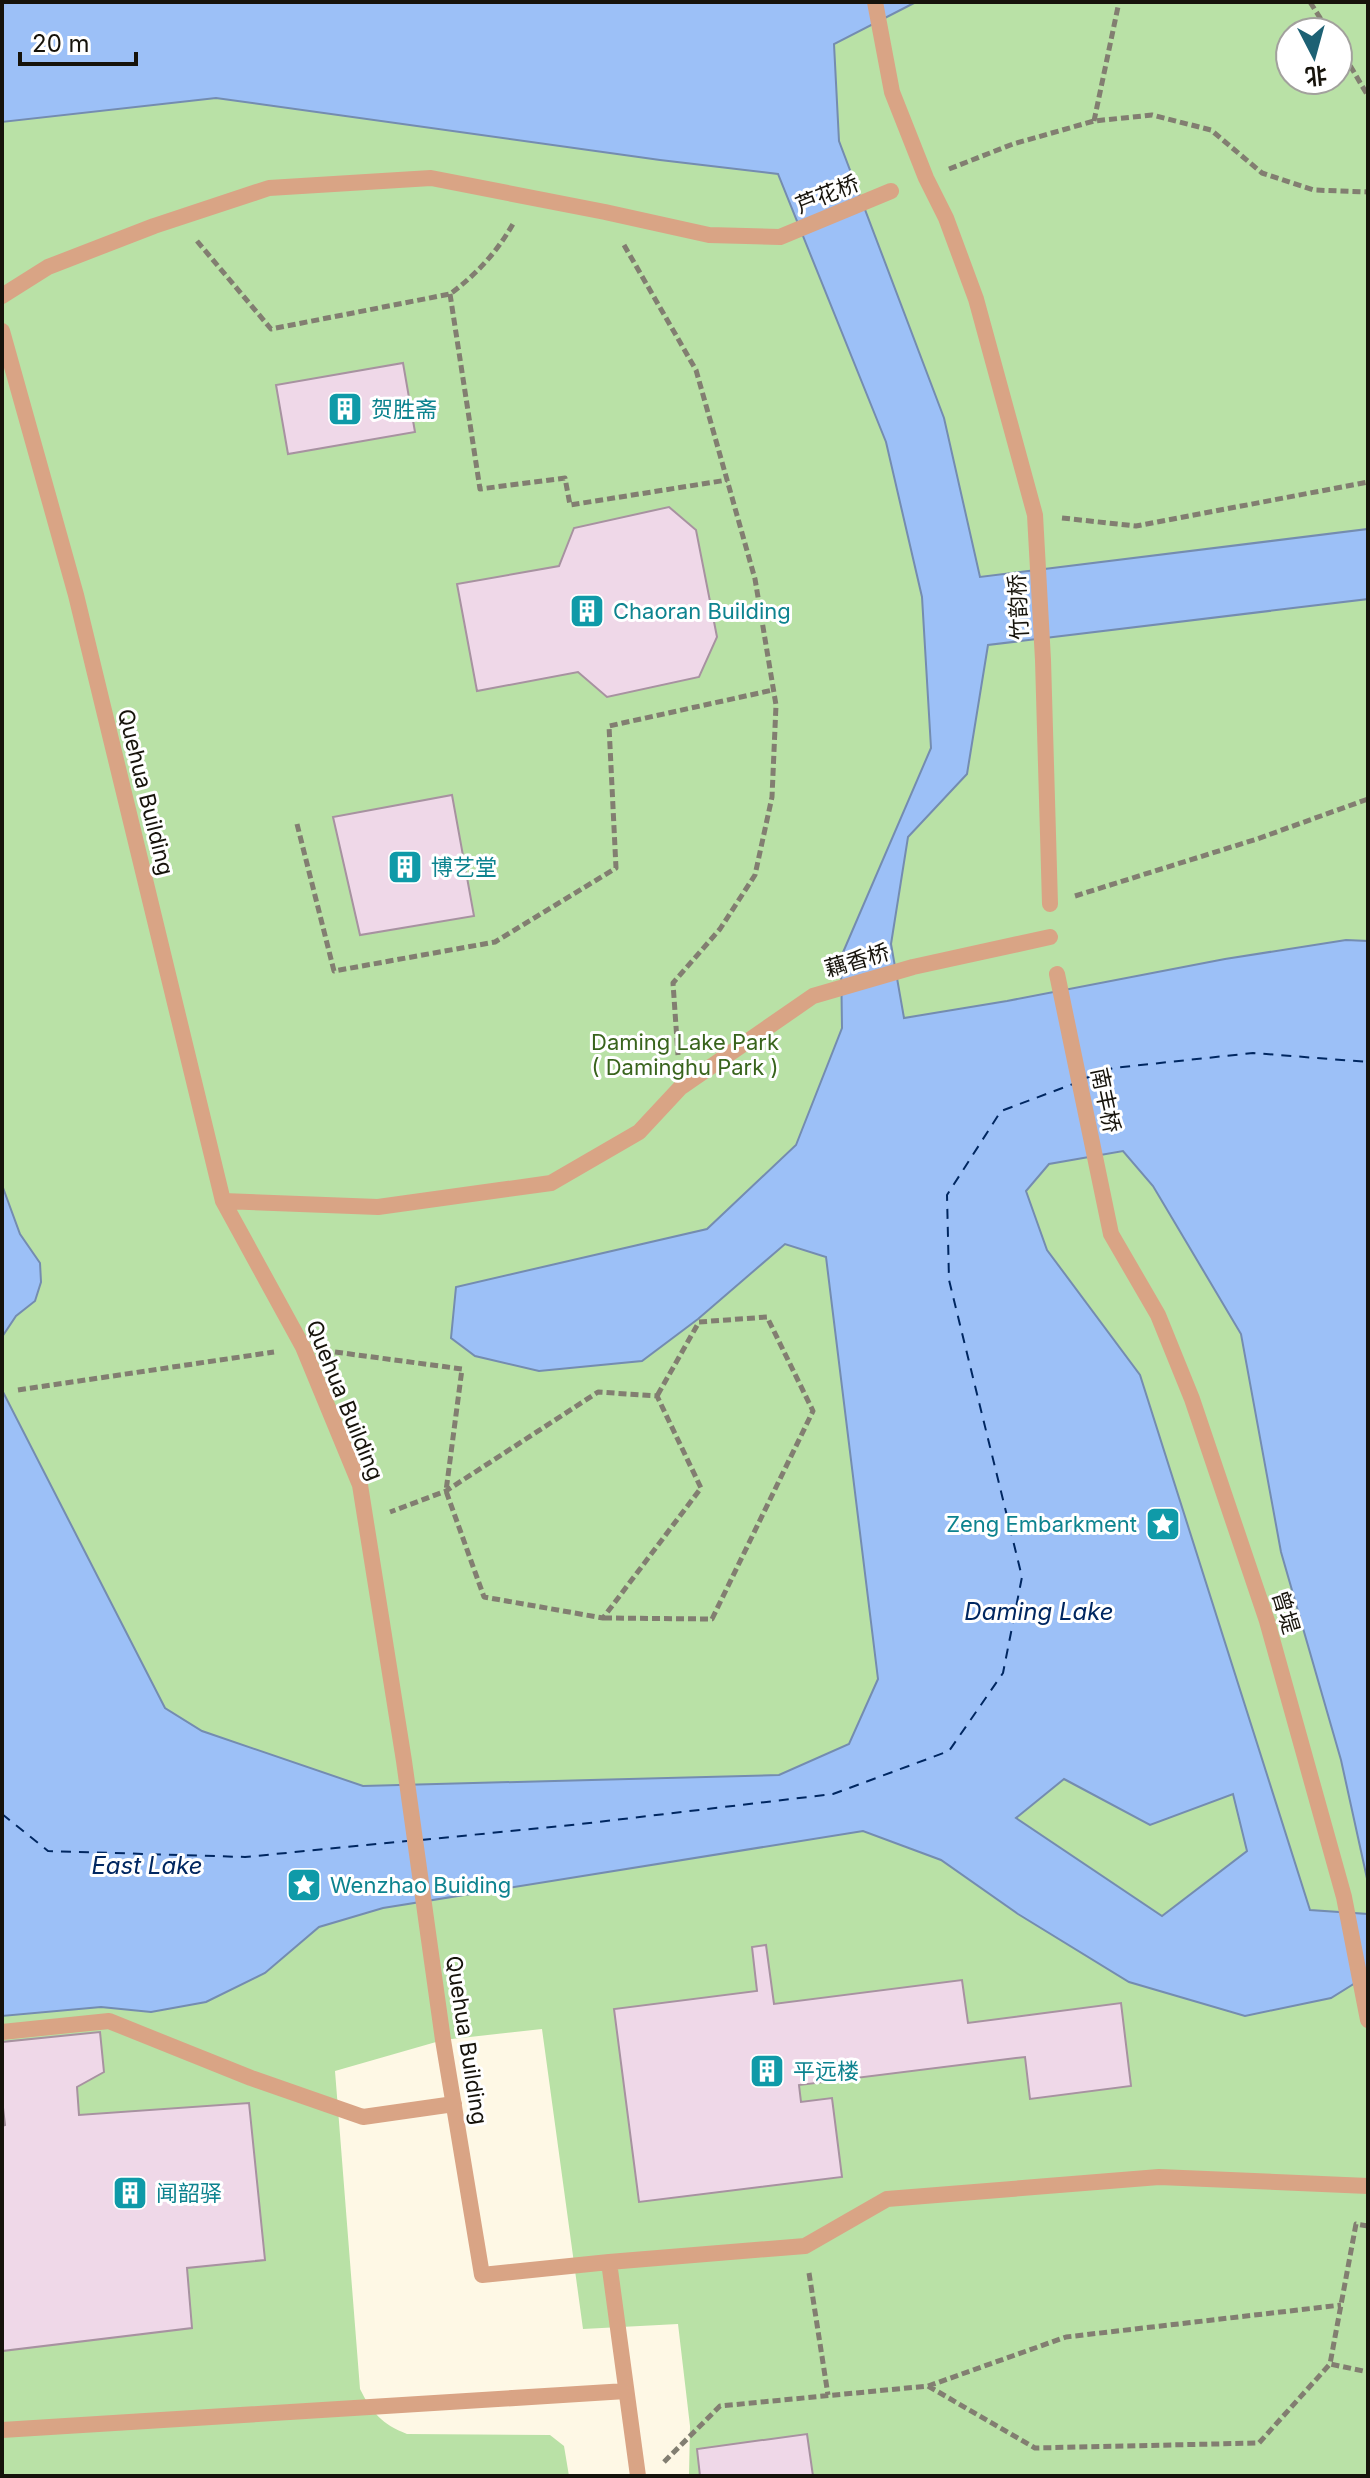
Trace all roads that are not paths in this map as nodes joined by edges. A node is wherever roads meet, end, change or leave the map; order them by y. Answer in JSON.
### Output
{"nodes":[{"id":1,"x":875,"y":2,"type":"edge"},
{"id":2,"x":891,"y":191,"type":"dead end"},
{"id":3,"x":2,"y":296,"type":"edge"},
{"id":4,"x":2,"y":331,"type":"edge"},
{"id":5,"x":1050,"y":904,"type":"road end"},
{"id":6,"x":1050,"y":937,"type":"dead end"},
{"id":7,"x":1057,"y":974,"type":"dead end"},
{"id":8,"x":223,"y":1201,"type":"junction"},
{"id":9,"x":1111,"y":1234,"type":"joint"},
{"id":10,"x":1368,"y":2020,"type":"edge"},
{"id":11,"x":2,"y":2032,"type":"edge"},
{"id":12,"x":454,"y":2104,"type":"junction"},
{"id":13,"x":1368,"y":2186,"type":"edge"},
{"id":14,"x":609,"y":2262,"type":"junction"},
{"id":15,"x":626,"y":2391,"type":"junction"},
{"id":16,"x":2,"y":2430,"type":"edge"},
{"id":17,"x":638,"y":2476,"type":"edge"}],
"edges":[{"from":1,"to":5,"type":"lane","name":"竹韵桥"},
{"from":2,"to":3,"type":"lane","name":"芦花桥"},
{"from":4,"to":8,"type":"lane","name":"Quehua Building"},
{"from":6,"to":8,"type":"lane","name":"藕香桥"},
{"from":7,"to":9,"type":"lane","name":"南丰桥"},
{"from":8,"to":12,"type":"lane","name":"Quehua Building"},
{"from":9,"to":10,"type":"lane","name":"曾堤"},
{"from":11,"to":12,"type":"lane"},
{"from":12,"to":14,"type":"lane","name":"Quehua Building"},
{"from":13,"to":14,"type":"lane"},
{"from":14,"to":15,"type":"lane"},
{"from":15,"to":16,"type":"lane"},
{"from":15,"to":17,"type":"lane"}]}
